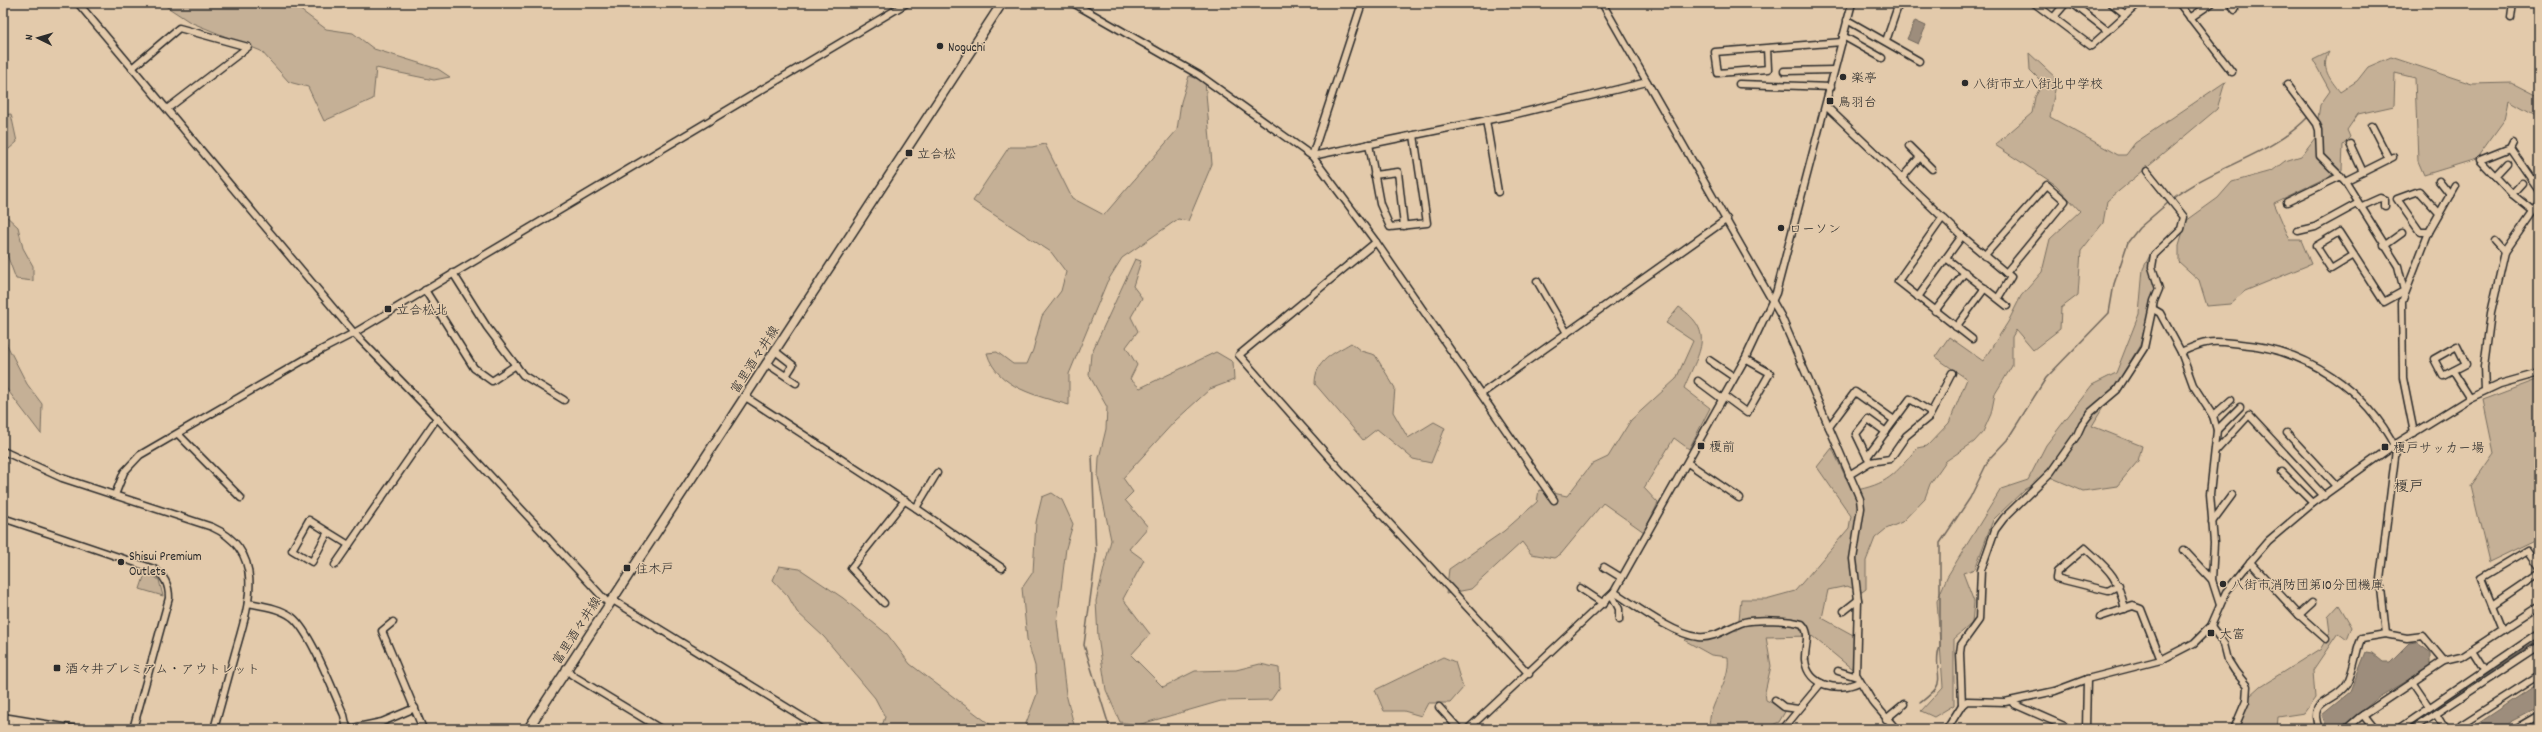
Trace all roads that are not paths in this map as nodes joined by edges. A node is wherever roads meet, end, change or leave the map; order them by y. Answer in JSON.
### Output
{"nodes":[{"id":1,"x":78,"y":3,"type":"edge"},
{"id":2,"x":907,"y":3,"type":"edge"},
{"id":3,"x":1002,"y":3,"type":"edge"},
{"id":4,"x":1073,"y":3,"type":"edge"},
{"id":5,"x":1362,"y":3,"type":"edge"},
{"id":6,"x":1602,"y":3,"type":"edge"},
{"id":7,"x":1852,"y":3,"type":"edge"},
{"id":8,"x":1899,"y":3,"type":"edge"},
{"id":9,"x":2034,"y":3,"type":"edge"},
{"id":10,"x":2066,"y":3,"type":"edge"},
{"id":11,"x":2072,"y":3,"type":"edge"},
{"id":12,"x":2111,"y":3,"type":"edge"},
{"id":13,"x":2139,"y":3,"type":"edge"},
{"id":14,"x":2179,"y":3,"type":"edge"},
{"id":15,"x":2212,"y":3,"type":"edge"},
{"id":16,"x":2230,"y":3,"type":"edge"},
{"id":17,"x":2513,"y":3,"type":"edge"},
{"id":18,"x":2234,"y":10,"type":"dead end"},
{"id":19,"x":2126,"y":15,"type":"junction"},
{"id":20,"x":2053,"y":18,"type":"junction"},
{"id":21,"x":2190,"y":18,"type":"junction"},
{"id":22,"x":2511,"y":18,"type":"dead end"},
{"id":23,"x":1848,"y":20,"type":"junction"},
{"id":24,"x":2108,"y":31,"type":"junction"},
{"id":25,"x":1843,"y":36,"type":"junction"},
{"id":26,"x":1886,"y":41,"type":"junction"},
{"id":27,"x":1842,"y":42,"type":"junction"},
{"id":28,"x":1767,"y":48,"type":"junction"},
{"id":29,"x":1882,"y":58,"type":"dead end"},
{"id":30,"x":1919,"y":61,"type":"dead end"},
{"id":31,"x":132,"y":68,"type":"junction"},
{"id":32,"x":1834,"y":70,"type":"junction"},
{"id":33,"x":1784,"y":71,"type":"dead end"},
{"id":34,"x":2232,"y":72,"type":"dead end"},
{"id":35,"x":1647,"y":82,"type":"junction"},
{"id":36,"x":1739,"y":84,"type":"dead end"},
{"id":37,"x":2287,"y":84,"type":"dead end"},
{"id":38,"x":1831,"y":87,"type":"junction"},
{"id":39,"x":1826,"y":106,"type":"junction"},
{"id":40,"x":167,"y":108,"type":"junction"},
{"id":41,"x":1486,"y":120,"type":"junction"},
{"id":42,"x":2372,"y":126,"type":"dead end"},
{"id":43,"x":1414,"y":135,"type":"junction"},
{"id":44,"x":2514,"y":142,"type":"dead end"},
{"id":45,"x":1369,"y":144,"type":"junction"},
{"id":46,"x":2350,"y":144,"type":"dead end"},
{"id":47,"x":1909,"y":146,"type":"dead end"},
{"id":48,"x":2510,"y":148,"type":"junction"},
{"id":49,"x":1312,"y":156,"type":"junction"},
{"id":50,"x":1920,"y":157,"type":"junction"},
{"id":51,"x":2507,"y":163,"type":"dead end"},
{"id":52,"x":1932,"y":169,"type":"dead end"},
{"id":53,"x":2147,"y":170,"type":"dead end"},
{"id":54,"x":2363,"y":172,"type":"junction"},
{"id":55,"x":1374,"y":175,"type":"junction"},
{"id":56,"x":2495,"y":176,"type":"junction"},
{"id":57,"x":1901,"y":179,"type":"junction"},
{"id":58,"x":2343,"y":179,"type":"junction"},
{"id":59,"x":2439,"y":181,"type":"dead end"},
{"id":60,"x":2522,"y":183,"type":"dead end"},
{"id":61,"x":2455,"y":186,"type":"dead end"},
{"id":62,"x":2539,"y":190,"type":"edge"},
{"id":63,"x":1498,"y":192,"type":"dead end"},
{"id":64,"x":2512,"y":194,"type":"junction"},
{"id":65,"x":2450,"y":195,"type":"junction"},
{"id":66,"x":2287,"y":202,"type":"dead end"},
{"id":67,"x":2539,"y":203,"type":"edge"},
{"id":68,"x":2358,"y":205,"type":"junction"},
{"id":69,"x":2386,"y":206,"type":"dead end"},
{"id":70,"x":2533,"y":211,"type":"junction"},
{"id":71,"x":2439,"y":213,"type":"junction"},
{"id":72,"x":1943,"y":217,"type":"junction"},
{"id":73,"x":1727,"y":219,"type":"junction"},
{"id":74,"x":1404,"y":226,"type":"junction"},
{"id":75,"x":2298,"y":231,"type":"dead end"},
{"id":76,"x":2429,"y":232,"type":"junction"},
{"id":77,"x":2402,"y":233,"type":"dead end"},
{"id":78,"x":1962,"y":236,"type":"junction"},
{"id":79,"x":2495,"y":241,"type":"dead end"},
{"id":80,"x":1376,"y":242,"type":"junction"},
{"id":81,"x":2384,"y":246,"type":"junction"},
{"id":82,"x":2505,"y":252,"type":"junction"},
{"id":83,"x":2354,"y":255,"type":"junction"},
{"id":84,"x":1984,"y":256,"type":"junction"},
{"id":85,"x":1946,"y":258,"type":"junction"},
{"id":86,"x":1965,"y":272,"type":"junction"},
{"id":87,"x":453,"y":273,"type":"junction"},
{"id":88,"x":2006,"y":273,"type":"junction"},
{"id":89,"x":1537,"y":281,"type":"dead end"},
{"id":90,"x":1984,"y":288,"type":"junction"},
{"id":91,"x":425,"y":290,"type":"junction"},
{"id":92,"x":2404,"y":291,"type":"junction"},
{"id":93,"x":1918,"y":297,"type":"junction"},
{"id":94,"x":1998,"y":298,"type":"junction"},
{"id":95,"x":1773,"y":302,"type":"junction"},
{"id":96,"x":2007,"y":306,"type":"dead end"},
{"id":97,"x":2153,"y":309,"type":"junction"},
{"id":98,"x":1935,"y":310,"type":"junction"},
{"id":99,"x":1956,"y":327,"type":"junction"},
{"id":100,"x":354,"y":333,"type":"junction"},
{"id":101,"x":1567,"y":333,"type":"junction"},
{"id":102,"x":1972,"y":339,"type":"dead end"},
{"id":103,"x":775,"y":350,"type":"junction"},
{"id":104,"x":2181,"y":352,"type":"junction"},
{"id":105,"x":1745,"y":358,"type":"junction"},
{"id":106,"x":1709,"y":360,"type":"dead end"},
{"id":107,"x":766,"y":363,"type":"junction"},
{"id":108,"x":516,"y":365,"type":"junction"},
{"id":109,"x":2454,"y":371,"type":"junction"},
{"id":110,"x":1952,"y":373,"type":"dead end"},
{"id":111,"x":2539,"y":373,"type":"edge"},
{"id":112,"x":786,"y":376,"type":"junction"},
{"id":113,"x":1734,"y":378,"type":"junction"},
{"id":114,"x":1698,"y":381,"type":"dead end"},
{"id":115,"x":796,"y":383,"type":"dead end"},
{"id":116,"x":2485,"y":390,"type":"junction"},
{"id":117,"x":1481,"y":394,"type":"junction"},
{"id":118,"x":744,"y":396,"type":"junction"},
{"id":119,"x":1723,"y":397,"type":"junction"},
{"id":120,"x":2470,"y":398,"type":"junction"},
{"id":121,"x":564,"y":400,"type":"dead end"},
{"id":122,"x":2232,"y":400,"type":"dead end"},
{"id":123,"x":2240,"y":407,"type":"dead end"},
{"id":124,"x":1931,"y":412,"type":"junction"},
{"id":125,"x":2213,"y":416,"type":"junction"},
{"id":126,"x":437,"y":418,"type":"junction"},
{"id":127,"x":1894,"y":420,"type":"junction"},
{"id":128,"x":1829,"y":427,"type":"junction"},
{"id":129,"x":2217,"y":430,"type":"junction"},
{"id":130,"x":1886,"y":432,"type":"junction"},
{"id":131,"x":2286,"y":433,"type":"dead end"},
{"id":132,"x":2414,"y":433,"type":"junction"},
{"id":133,"x":178,"y":434,"type":"junction"},
{"id":134,"x":2394,"y":446,"type":"junction"},
{"id":135,"x":3,"y":451,"type":"edge"},
{"id":136,"x":2214,"y":452,"type":"junction"},
{"id":137,"x":1868,"y":460,"type":"junction"},
{"id":138,"x":1688,"y":463,"type":"junction"},
{"id":139,"x":2282,"y":472,"type":"dead end"},
{"id":140,"x":937,"y":473,"type":"dead end"},
{"id":141,"x":1849,"y":474,"type":"junction"},
{"id":142,"x":2336,"y":486,"type":"junction"},
{"id":143,"x":115,"y":495,"type":"junction"},
{"id":144,"x":2232,"y":495,"type":"dead end"},
{"id":145,"x":2324,"y":496,"type":"junction"},
{"id":146,"x":241,"y":498,"type":"dead end"},
{"id":147,"x":1739,"y":498,"type":"dead end"},
{"id":148,"x":905,"y":500,"type":"junction"},
{"id":149,"x":1554,"y":500,"type":"dead end"},
{"id":150,"x":2313,"y":503,"type":"junction"},
{"id":151,"x":916,"y":508,"type":"junction"},
{"id":152,"x":3,"y":518,"type":"edge"},
{"id":153,"x":2212,"y":522,"type":"junction"},
{"id":154,"x":328,"y":532,"type":"junction"},
{"id":155,"x":349,"y":545,"type":"junction"},
{"id":156,"x":2184,"y":550,"type":"dead end"},
{"id":157,"x":2250,"y":562,"type":"junction"},
{"id":158,"x":335,"y":565,"type":"dead end"},
{"id":159,"x":2539,"y":566,"type":"edge"},
{"id":160,"x":1002,"y":568,"type":"dead end"},
{"id":161,"x":1604,"y":568,"type":"dead end"},
{"id":162,"x":2539,"y":573,"type":"edge"},
{"id":163,"x":1622,"y":578,"type":"junction"},
{"id":164,"x":2212,"y":580,"type":"junction"},
{"id":165,"x":2119,"y":585,"type":"junction"},
{"id":166,"x":1580,"y":588,"type":"dead end"},
{"id":167,"x":1613,"y":594,"type":"junction"},
{"id":168,"x":1858,"y":600,"type":"junction"},
{"id":169,"x":610,"y":601,"type":"junction"},
{"id":170,"x":248,"y":603,"type":"junction"},
{"id":171,"x":884,"y":603,"type":"dead end"},
{"id":172,"x":2312,"y":603,"type":"dead end"},
{"id":173,"x":1604,"y":604,"type":"junction"},
{"id":174,"x":2220,"y":605,"type":"junction"},
{"id":175,"x":2492,"y":605,"type":"junction"},
{"id":176,"x":2539,"y":606,"type":"edge"},
{"id":177,"x":2125,"y":609,"type":"junction"},
{"id":178,"x":1844,"y":611,"type":"dead end"},
{"id":179,"x":2299,"y":615,"type":"junction"},
{"id":180,"x":2100,"y":617,"type":"dead end"},
{"id":181,"x":1619,"y":620,"type":"dead end"},
{"id":182,"x":393,"y":622,"type":"dead end"},
{"id":183,"x":2210,"y":626,"type":"junction"},
{"id":184,"x":2502,"y":630,"type":"junction"},
{"id":185,"x":2539,"y":633,"type":"edge"},
{"id":186,"x":2386,"y":634,"type":"junction"},
{"id":187,"x":2326,"y":639,"type":"dead end"},
{"id":188,"x":2539,"y":646,"type":"edge"},
{"id":189,"x":2472,"y":650,"type":"junction"},
{"id":190,"x":2160,"y":660,"type":"junction"},
{"id":191,"x":2444,"y":661,"type":"junction"},
{"id":192,"x":566,"y":668,"type":"junction"},
{"id":193,"x":2484,"y":669,"type":"junction"},
{"id":194,"x":1838,"y":671,"type":"dead end"},
{"id":195,"x":1529,"y":674,"type":"junction"},
{"id":196,"x":2539,"y":675,"type":"edge"},
{"id":197,"x":2087,"y":679,"type":"junction"},
{"id":198,"x":1858,"y":680,"type":"junction"},
{"id":199,"x":2412,"y":682,"type":"junction"},
{"id":200,"x":1821,"y":684,"type":"junction"},
{"id":201,"x":2460,"y":686,"type":"junction"},
{"id":202,"x":2466,"y":694,"type":"junction"},
{"id":203,"x":1774,"y":700,"type":"dead end"},
{"id":204,"x":2008,"y":701,"type":"junction"},
{"id":205,"x":1904,"y":704,"type":"dead end"},
{"id":206,"x":1962,"y":705,"type":"junction"},
{"id":207,"x":1439,"y":707,"type":"dead end"},
{"id":208,"x":2429,"y":707,"type":"junction"},
{"id":209,"x":415,"y":708,"type":"junction"},
{"id":210,"x":1798,"y":709,"type":"junction"},
{"id":211,"x":2436,"y":714,"type":"junction"},
{"id":212,"x":2363,"y":715,"type":"junction"},
{"id":213,"x":2539,"y":715,"type":"edge"},
{"id":214,"x":3,"y":716,"type":"edge"},
{"id":215,"x":1886,"y":719,"type":"junction"},
{"id":216,"x":3,"y":723,"type":"edge"},
{"id":217,"x":1472,"y":728,"type":"edge"},
{"id":218,"x":45,"y":729,"type":"edge"},
{"id":219,"x":76,"y":729,"type":"edge"},
{"id":220,"x":133,"y":729,"type":"edge"},
{"id":221,"x":214,"y":729,"type":"edge"},
{"id":222,"x":348,"y":729,"type":"edge"},
{"id":223,"x":424,"y":729,"type":"edge"},
{"id":224,"x":528,"y":729,"type":"edge"},
{"id":225,"x":661,"y":729,"type":"edge"},
{"id":226,"x":822,"y":729,"type":"edge"},
{"id":227,"x":1459,"y":729,"type":"edge"},
{"id":228,"x":1783,"y":729,"type":"edge"},
{"id":229,"x":1896,"y":729,"type":"edge"},
{"id":230,"x":1947,"y":729,"type":"edge"},
{"id":231,"x":2071,"y":729,"type":"edge"},
{"id":232,"x":2086,"y":729,"type":"edge"},
{"id":233,"x":2234,"y":729,"type":"edge"},
{"id":234,"x":2319,"y":729,"type":"edge"},
{"id":235,"x":2346,"y":729,"type":"edge"},
{"id":236,"x":2374,"y":729,"type":"edge"},
{"id":237,"x":2398,"y":729,"type":"edge"},
{"id":238,"x":2413,"y":729,"type":"edge"},
{"id":239,"x":2444,"y":729,"type":"edge"},
{"id":240,"x":2455,"y":729,"type":"edge"},
{"id":241,"x":2515,"y":729,"type":"edge"}],
"edges":[{"from":1,"to":31,"type":"street"},
{"from":2,"to":87,"type":"street"},
{"from":3,"to":103,"type":"main road","name":"富里酒々井線"},
{"from":4,"to":49,"type":"street"},
{"from":5,"to":49,"type":"street"},
{"from":6,"to":35,"type":"street"},
{"from":7,"to":23,"type":"street"},
{"from":8,"to":26,"type":"street"},
{"from":9,"to":20,"type":"street"},
{"from":10,"to":20,"type":"street"},
{"from":11,"to":24,"type":"street"},
{"from":12,"to":19,"type":"street"},
{"from":13,"to":19,"type":"street"},
{"from":14,"to":21,"type":"street"},
{"from":15,"to":21,"type":"street"},
{"from":16,"to":18,"type":"street"},
{"from":17,"to":22,"type":"street"},
{"from":19,"to":24,"type":"street"},
{"from":20,"to":24,"type":"street"},
{"from":21,"to":34,"type":"street"},
{"from":23,"to":25,"type":"street"},
{"from":23,"to":26,"type":"street"},
{"from":25,"to":27,"type":"street"},
{"from":25,"to":29,"type":"street"},
{"from":26,"to":30,"type":"street"},
{"from":27,"to":28,"type":"street"},
{"from":27,"to":32,"type":"street"},
{"from":28,"to":28,"type":"street"},
{"from":31,"to":40,"type":"street"},
{"from":31,"to":40,"type":"street"},
{"from":32,"to":33,"type":"street"},
{"from":32,"to":38,"type":"street"},
{"from":35,"to":41,"type":"street"},
{"from":35,"to":73,"type":"street"},
{"from":36,"to":38,"type":"street"},
{"from":37,"to":58,"type":"street"},
{"from":38,"to":39,"type":"street"},
{"from":39,"to":57,"type":"street"},
{"from":39,"to":95,"type":"street"},
{"from":40,"to":100,"type":"street"},
{"from":41,"to":43,"type":"street"},
{"from":41,"to":63,"type":"street"},
{"from":42,"to":54,"type":"street"},
{"from":43,"to":45,"type":"street"},
{"from":43,"to":74,"type":"street"},
{"from":44,"to":48,"type":"street"},
{"from":45,"to":49,"type":"street"},
{"from":45,"to":55,"type":"street"},
{"from":46,"to":54,"type":"street"},
{"from":47,"to":50,"type":"street"},
{"from":48,"to":56,"type":"street"},
{"from":48,"to":62,"type":"street"},
{"from":49,"to":80,"type":"street"},
{"from":50,"to":52,"type":"street"},
{"from":50,"to":57,"type":"street"},
{"from":51,"to":56,"type":"street"},
{"from":53,"to":97,"type":"street"},
{"from":54,"to":58,"type":"street"},
{"from":55,"to":74,"type":"street"},
{"from":55,"to":74,"type":"street"},
{"from":56,"to":64,"type":"street"},
{"from":57,"to":72,"type":"street"},
{"from":58,"to":66,"type":"street"},
{"from":58,"to":68,"type":"street"},
{"from":59,"to":65,"type":"street"},
{"from":60,"to":64,"type":"street"},
{"from":61,"to":65,"type":"street"},
{"from":64,"to":70,"type":"street"},
{"from":65,"to":71,"type":"street"},
{"from":67,"to":70,"type":"street"},
{"from":68,"to":69,"type":"street"},
{"from":68,"to":75,"type":"street"},
{"from":68,"to":81,"type":"street"},
{"from":70,"to":82,"type":"street"},
{"from":71,"to":76,"type":"street"},
{"from":71,"to":76,"type":"street"},
{"from":72,"to":78,"type":"street"},
{"from":72,"to":93,"type":"street"},
{"from":73,"to":95,"type":"street"},
{"from":73,"to":101,"type":"street"},
{"from":76,"to":92,"type":"street"},
{"from":77,"to":81,"type":"street"},
{"from":78,"to":84,"type":"street"},
{"from":78,"to":85,"type":"street"},
{"from":79,"to":82,"type":"street"},
{"from":80,"to":117,"type":"street"},
{"from":80,"to":195,"type":"street"},
{"from":81,"to":92,"type":"street"},
{"from":82,"to":116,"type":"street"},
{"from":83,"to":83,"type":"street"},
{"from":83,"to":92,"type":"street"},
{"from":84,"to":88,"type":"street"},
{"from":84,"to":88,"type":"street"},
{"from":85,"to":86,"type":"street"},
{"from":85,"to":93,"type":"street"},
{"from":86,"to":90,"type":"street"},
{"from":86,"to":98,"type":"street"},
{"from":87,"to":91,"type":"street"},
{"from":87,"to":108,"type":"street"},
{"from":88,"to":94,"type":"street"},
{"from":89,"to":101,"type":"street"},
{"from":90,"to":94,"type":"street"},
{"from":90,"to":99,"type":"street"},
{"from":91,"to":100,"type":"street"},
{"from":91,"to":108,"type":"street"},
{"from":92,"to":132,"type":"street"},
{"from":93,"to":98,"type":"street"},
{"from":94,"to":96,"type":"street"},
{"from":95,"to":105,"type":"street"},
{"from":95,"to":128,"type":"street"},
{"from":97,"to":104,"type":"street"},
{"from":97,"to":206,"type":"street"},
{"from":98,"to":99,"type":"street"},
{"from":99,"to":102,"type":"street"},
{"from":100,"to":126,"type":"street"},
{"from":100,"to":133,"type":"street"},
{"from":101,"to":117,"type":"street"},
{"from":103,"to":107,"type":"main road","name":"富里酒々井線"},
{"from":103,"to":112,"type":"street"},
{"from":104,"to":125,"type":"street"},
{"from":104,"to":134,"type":"street"},
{"from":105,"to":113,"type":"street"},
{"from":105,"to":119,"type":"street"},
{"from":106,"to":113,"type":"street"},
{"from":107,"to":112,"type":"street"},
{"from":107,"to":118,"type":"main road","name":"富里酒々井線"},
{"from":108,"to":121,"type":"street"},
{"from":109,"to":109,"type":"street"},
{"from":109,"to":120,"type":"street"},
{"from":110,"to":124,"type":"street"},
{"from":111,"to":116,"type":"street"},
{"from":112,"to":115,"type":"street"},
{"from":113,"to":119,"type":"street"},
{"from":114,"to":119,"type":"street"},
{"from":116,"to":120,"type":"street"},
{"from":117,"to":149,"type":"street"},
{"from":118,"to":148,"type":"street"},
{"from":118,"to":169,"type":"main road","name":"富里酒々井線"},
{"from":119,"to":138,"type":"street"},
{"from":120,"to":132,"type":"street"},
{"from":122,"to":125,"type":"street"},
{"from":123,"to":129,"type":"street"},
{"from":124,"to":127,"type":"street"},
{"from":124,"to":137,"type":"street"},
{"from":125,"to":129,"type":"street"},
{"from":126,"to":155,"type":"street"},
{"from":126,"to":169,"type":"street"},
{"from":127,"to":128,"type":"street"},
{"from":127,"to":130,"type":"street"},
{"from":128,"to":141,"type":"street"},
{"from":129,"to":136,"type":"street"},
{"from":130,"to":137,"type":"street"},
{"from":130,"to":137,"type":"street"},
{"from":131,"to":142,"type":"street"},
{"from":132,"to":134,"type":"street"},
{"from":133,"to":143,"type":"street"},
{"from":133,"to":146,"type":"street"},
{"from":134,"to":142,"type":"street"},
{"from":134,"to":186,"type":"street"},
{"from":135,"to":143,"type":"street"},
{"from":136,"to":145,"type":"street"},
{"from":136,"to":153,"type":"street"},
{"from":137,"to":141,"type":"street"},
{"from":138,"to":147,"type":"street"},
{"from":138,"to":163,"type":"street"},
{"from":139,"to":150,"type":"street"},
{"from":140,"to":151,"type":"street"},
{"from":141,"to":168,"type":"street"},
{"from":142,"to":145,"type":"street"},
{"from":143,"to":170,"type":"street"},
{"from":144,"to":153,"type":"street"},
{"from":145,"to":150,"type":"street"},
{"from":148,"to":151,"type":"street"},
{"from":148,"to":171,"type":"street"},
{"from":150,"to":157,"type":"street"},
{"from":151,"to":160,"type":"street"},
{"from":152,"to":220,"type":"street"},
{"from":153,"to":164,"type":"street"},
{"from":154,"to":154,"type":"street"},
{"from":154,"to":155,"type":"street"},
{"from":155,"to":158,"type":"street"},
{"from":156,"to":164,"type":"street"},
{"from":157,"to":174,"type":"street"},
{"from":157,"to":179,"type":"street"},
{"from":159,"to":175,"type":"street"},
{"from":161,"to":163,"type":"street"},
{"from":162,"to":175,"type":"street"},
{"from":163,"to":167,"type":"street"},
{"from":164,"to":174,"type":"street"},
{"from":165,"to":165,"type":"street"},
{"from":165,"to":177,"type":"street"},
{"from":166,"to":173,"type":"street"},
{"from":167,"to":173,"type":"street"},
{"from":167,"to":181,"type":"street"},
{"from":167,"to":200,"type":"street"},
{"from":168,"to":178,"type":"street"},
{"from":168,"to":198,"type":"street"},
{"from":169,"to":192,"type":"main road","name":"富里酒々井線"},
{"from":169,"to":226,"type":"street"},
{"from":170,"to":221,"type":"street"},
{"from":170,"to":222,"type":"street"},
{"from":172,"to":179,"type":"street"},
{"from":173,"to":195,"type":"street"},
{"from":174,"to":183,"type":"street"},
{"from":175,"to":184,"type":"street"},
{"from":176,"to":184,"type":"street"},
{"from":177,"to":180,"type":"street"},
{"from":177,"to":190,"type":"street"},
{"from":179,"to":187,"type":"street"},
{"from":182,"to":209,"type":"street"},
{"from":183,"to":190,"type":"street"},
{"from":183,"to":233,"type":"street"},
{"from":184,"to":189,"type":"street"},
{"from":185,"to":193,"type":"street"},
{"from":186,"to":191,"type":"street"},
{"from":186,"to":234,"type":"street"},
{"from":188,"to":202,"type":"street"},
{"from":189,"to":191,"type":"street"},
{"from":189,"to":193,"type":"street"},
{"from":190,"to":197,"type":"street"},
{"from":191,"to":199,"type":"street"},
{"from":192,"to":224,"type":"main road","name":"富里酒々井線"},
{"from":192,"to":225,"type":"street"},
{"from":193,"to":201,"type":"street"},
{"from":194,"to":198,"type":"street"},
{"from":195,"to":217,"type":"street"},
{"from":196,"to":240,"type":"street"},
{"from":197,"to":204,"type":"street"},
{"from":197,"to":232,"type":"street"},
{"from":198,"to":200,"type":"street"},
{"from":198,"to":215,"type":"street"},
{"from":199,"to":208,"type":"street"},
{"from":199,"to":212,"type":"street"},
{"from":200,"to":210,"type":"street"},
{"from":201,"to":202,"type":"street"},
{"from":201,"to":208,"type":"street"},
{"from":202,"to":211,"type":"street"},
{"from":203,"to":210,"type":"street"},
{"from":204,"to":206,"type":"street"},
{"from":204,"to":231,"type":"street"},
{"from":205,"to":215,"type":"street"},
{"from":206,"to":230,"type":"street"},
{"from":207,"to":227,"type":"street"},
{"from":208,"to":237,"type":"street"},
{"from":209,"to":222,"type":"street"},
{"from":209,"to":223,"type":"street"},
{"from":210,"to":228,"type":"street"},
{"from":211,"to":238,"type":"street"},
{"from":211,"to":239,"type":"street"},
{"from":212,"to":235,"type":"street"},
{"from":212,"to":236,"type":"street"},
{"from":213,"to":241,"type":"street"},
{"from":214,"to":219,"type":"street"},
{"from":215,"to":229,"type":"street"},
{"from":216,"to":218,"type":"street"}]}
